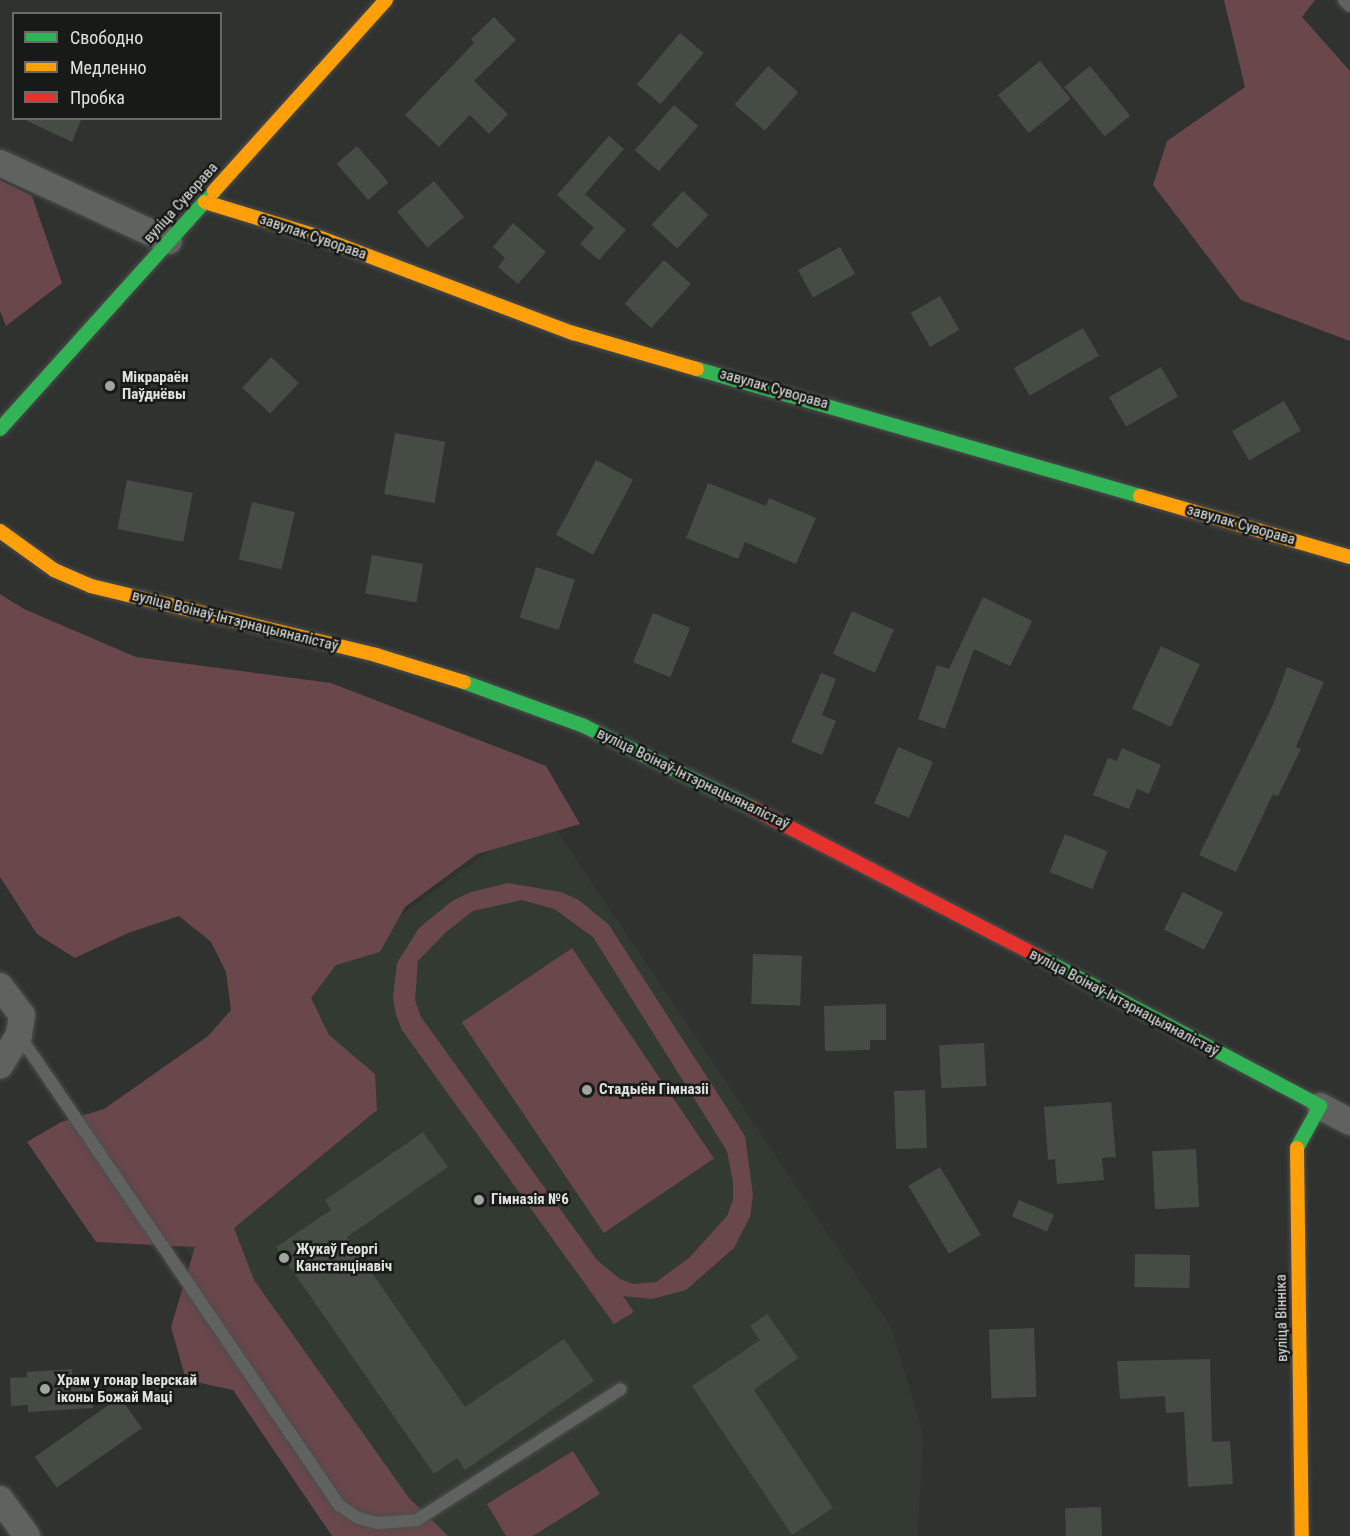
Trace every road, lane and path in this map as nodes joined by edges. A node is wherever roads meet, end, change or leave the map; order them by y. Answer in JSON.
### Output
{"nodes":[{"id":1,"x":386,"y":0,"type":"edge"},
{"id":2,"x":1344,"y":0,"type":"edge"},
{"id":3,"x":1350,"y":6,"type":"edge"},
{"id":4,"x":0,"y":163,"type":"edge"},
{"id":5,"x":205,"y":202,"type":"junction"},
{"id":6,"x":169,"y":241,"type":"junction"},
{"id":7,"x":0,"y":429,"type":"edge"},
{"id":8,"x":0,"y":531,"type":"edge"},
{"id":9,"x":1350,"y":557,"type":"edge"},
{"id":10,"x":0,"y":986,"type":"edge"},
{"id":11,"x":19,"y":1035,"type":"junction"},
{"id":12,"x":0,"y":1065,"type":"edge"},
{"id":13,"x":1320,"y":1106,"type":"junction"},
{"id":14,"x":1350,"y":1122,"type":"edge"},
{"id":15,"x":621,"y":1389,"type":"dead end"},
{"id":16,"x":0,"y":1499,"type":"edge"},
{"id":17,"x":27,"y":1536,"type":"edge"},
{"id":18,"x":1302,"y":1536,"type":"edge"}],
"edges":[{"from":1,"to":5,"type":"street","name":"вуліца Суворава"},
{"from":2,"to":3,"type":"lane"},
{"from":4,"to":6,"type":"street"},
{"from":5,"to":6,"type":"street","name":"вуліца Суворава"},
{"from":5,"to":9,"type":"street","name":"завулак Суворава"},
{"from":6,"to":7,"type":"street","name":"вуліца Суворава"},
{"from":8,"to":13,"type":"street","name":"вуліца Воінаў-Інтэрнацыяналістаў"},
{"from":10,"to":11,"type":"street"},
{"from":11,"to":12,"type":"street"},
{"from":11,"to":15,"type":"lane"},
{"from":13,"to":14,"type":"street","name":"вуліца Воінаў-Інтэрнацыяналістаў"},
{"from":13,"to":18,"type":"street","name":"вуліца Вінніка"},
{"from":16,"to":17,"type":"street"}]}
